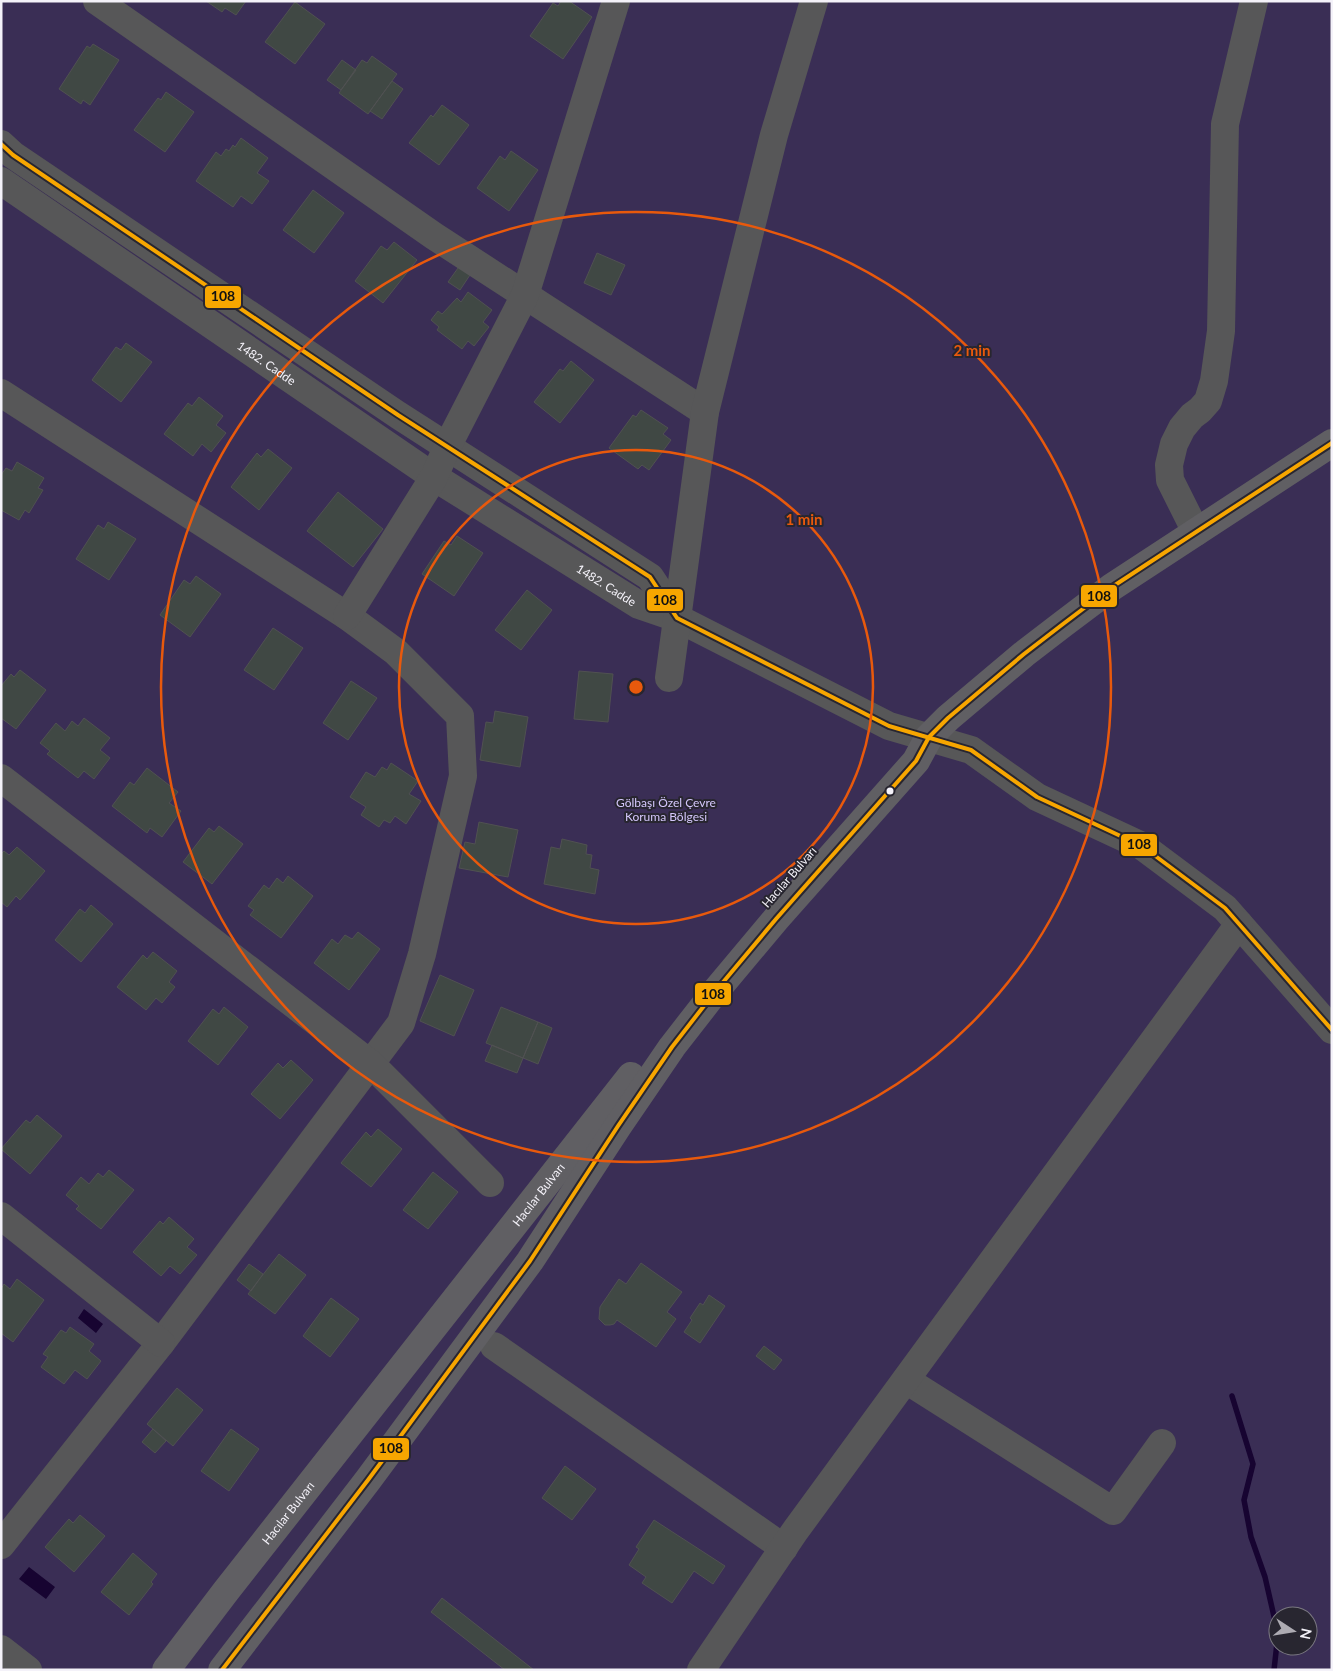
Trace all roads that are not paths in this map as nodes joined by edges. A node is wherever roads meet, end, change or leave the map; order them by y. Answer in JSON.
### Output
{"nodes":[{"id":1,"x":97,"y":1,"type":"edge"},
{"id":2,"x":616,"y":1,"type":"edge"},
{"id":3,"x":814,"y":1,"type":"edge"},
{"id":4,"x":1254,"y":1,"type":"edge"},
{"id":5,"x":1,"y":144,"type":"edge"},
{"id":6,"x":1,"y":181,"type":"edge"},
{"id":7,"x":525,"y":295,"type":"junction"},
{"id":8,"x":1,"y":393,"type":"edge"},
{"id":9,"x":705,"y":412,"type":"junction"},
{"id":10,"x":1332,"y":443,"type":"edge"},
{"id":11,"x":448,"y":445,"type":"junction"},
{"id":12,"x":434,"y":476,"type":"junction"},
{"id":13,"x":1196,"y":532,"type":"junction"},
{"id":14,"x":347,"y":616,"type":"junction"},
{"id":15,"x":676,"y":618,"type":"junction"},
{"id":16,"x":670,"y":678,"type":"dead end"},
{"id":17,"x":929,"y":737,"type":"junction"},
{"id":18,"x":1,"y":778,"type":"edge"},
{"id":19,"x":1239,"y":924,"type":"junction"},
{"id":20,"x":1332,"y":1030,"type":"edge"},
{"id":21,"x":371,"y":1064,"type":"junction"},
{"id":22,"x":490,"y":1183,"type":"dead end"},
{"id":23,"x":1,"y":1216,"type":"edge"},
{"id":24,"x":160,"y":1342,"type":"junction"},
{"id":25,"x":494,"y":1346,"type":"dead end"},
{"id":26,"x":906,"y":1380,"type":"junction"},
{"id":27,"x":1162,"y":1444,"type":"dead end"},
{"id":28,"x":1,"y":1545,"type":"edge"},
{"id":29,"x":784,"y":1548,"type":"junction"},
{"id":30,"x":1,"y":1649,"type":"edge"},
{"id":31,"x":28,"y":1670,"type":"edge"},
{"id":32,"x":166,"y":1670,"type":"edge"},
{"id":33,"x":222,"y":1670,"type":"edge"},
{"id":34,"x":701,"y":1670,"type":"edge"}],
"edges":[{"from":1,"to":7,"type":"street"},
{"from":2,"to":7,"type":"street"},
{"from":3,"to":9,"type":"street"},
{"from":4,"to":13,"type":"street"},
{"from":5,"to":11,"type":"street"},
{"from":6,"to":12,"type":"street","name":"1482. Cadde"},
{"from":7,"to":9,"type":"street"},
{"from":7,"to":11,"type":"street"},
{"from":8,"to":14,"type":"street"},
{"from":9,"to":15,"type":"street"},
{"from":10,"to":13,"type":"main road","name":"Hacılar Bulvarı"},
{"from":11,"to":12,"type":"street"},
{"from":11,"to":15,"type":"street"},
{"from":12,"to":14,"type":"street"},
{"from":12,"to":15,"type":"street","name":"1482. Cadde"},
{"from":13,"to":17,"type":"main road","name":"Hacılar Bulvarı"},
{"from":14,"to":21,"type":"street"},
{"from":15,"to":16,"type":"street"},
{"from":15,"to":17,"type":"street","name":"1482. Cadde"},
{"from":17,"to":19,"type":"street","name":"1482. Cadde"},
{"from":17,"to":32,"type":"main road","name":"Hacılar Bulvarı"},
{"from":17,"to":33,"type":"main road","name":"Hacılar Bulvarı"},
{"from":18,"to":21,"type":"street"},
{"from":19,"to":20,"type":"street","name":"1482. Cadde"},
{"from":19,"to":26,"type":"street"},
{"from":21,"to":22,"type":"street"},
{"from":21,"to":24,"type":"street"},
{"from":23,"to":24,"type":"street"},
{"from":24,"to":28,"type":"street"},
{"from":25,"to":29,"type":"street"},
{"from":26,"to":27,"type":"street"},
{"from":26,"to":29,"type":"street"},
{"from":29,"to":34,"type":"street"},
{"from":30,"to":31,"type":"street"}]}
